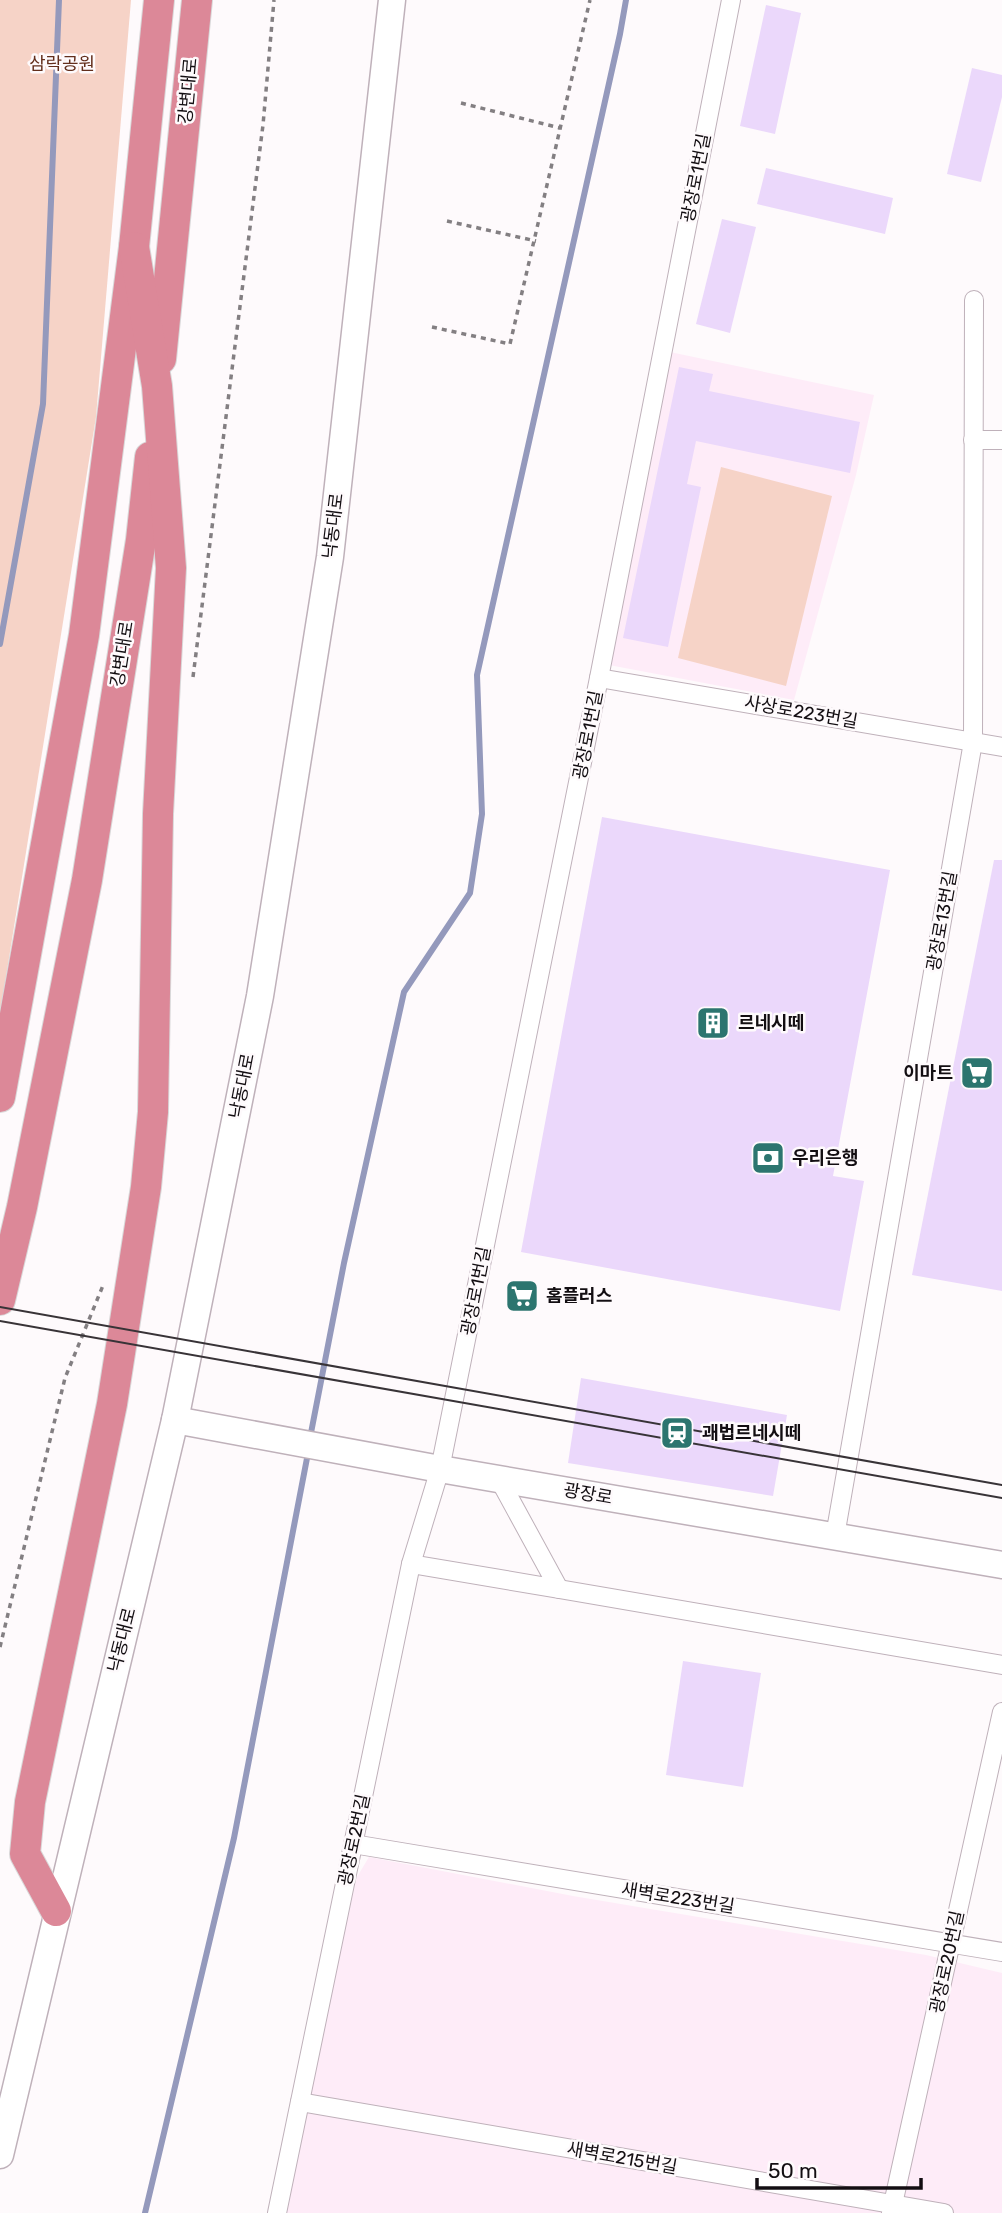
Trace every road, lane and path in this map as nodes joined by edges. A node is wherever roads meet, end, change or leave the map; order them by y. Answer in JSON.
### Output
{"nodes":[{"id":1,"x":159,"y":0,"type":"edge"},
{"id":2,"x":197,"y":0,"type":"edge"},
{"id":3,"x":392,"y":0,"type":"edge"},
{"id":4,"x":590,"y":0,"type":"edge"},
{"id":5,"x":731,"y":0,"type":"edge"},
{"id":6,"x":461,"y":103,"type":"dead end"},
{"id":7,"x":560,"y":128,"type":"junction"},
{"id":8,"x":447,"y":221,"type":"dead end"},
{"id":9,"x":536,"y":241,"type":"junction"},
{"id":10,"x":134,"y":247,"type":"junction"},
{"id":11,"x":974,"y":300,"type":"dead end"},
{"id":12,"x":432,"y":327,"type":"dead end"},
{"id":13,"x":157,"y":386,"type":"junction"},
{"id":14,"x":973,"y":440,"type":"junction"},
{"id":15,"x":1002,"y":440,"type":"edge"},
{"id":16,"x":599,"y":678,"type":"junction"},
{"id":17,"x":973,"y":742,"type":"junction"},
{"id":18,"x":1002,"y":747,"type":"edge"},
{"id":19,"x":0,"y":1097,"type":"edge"},
{"id":20,"x":0,"y":1300,"type":"edge"},
{"id":21,"x":175,"y":1420,"type":"junction"},
{"id":22,"x":428,"y":1467,"type":"junction"},
{"id":23,"x":499,"y":1479,"type":"junction"},
{"id":24,"x":835,"y":1536,"type":"junction"},
{"id":25,"x":411,"y":1564,"type":"junction"},
{"id":26,"x":1002,"y":1565,"type":"edge"},
{"id":27,"x":559,"y":1589,"type":"junction"},
{"id":28,"x":1002,"y":1665,"type":"edge"},
{"id":29,"x":1002,"y":1712,"type":"edge"},
{"id":30,"x":353,"y":1844,"type":"junction"},
{"id":31,"x":56,"y":1911,"type":"junction"},
{"id":32,"x":951,"y":1943,"type":"junction"},
{"id":33,"x":1002,"y":1952,"type":"edge"},
{"id":34,"x":300,"y":2102,"type":"junction"},
{"id":35,"x":0,"y":2155,"type":"edge"},
{"id":36,"x":892,"y":2209,"type":"edge"},
{"id":37,"x":277,"y":2213,"type":"edge"},
{"id":38,"x":944,"y":2213,"type":"edge"}],
"edges":[{"from":1,"to":10,"type":"highway"},
{"from":2,"to":13,"type":"highway","name":"강변대로"},
{"from":3,"to":21,"type":"main road","name":"낙동대로"},
{"from":4,"to":7,"type":"path"},
{"from":5,"to":16,"type":"street","name":"광장로1번길"},
{"from":6,"to":7,"type":"path"},
{"from":7,"to":9,"type":"path"},
{"from":8,"to":9,"type":"path"},
{"from":9,"to":12,"type":"path"},
{"from":10,"to":13,"type":"highway"},
{"from":10,"to":19,"type":"highway"},
{"from":11,"to":14,"type":"street","name":"광장로13번길"},
{"from":13,"to":20,"type":"highway","name":"강변대로"},
{"from":13,"to":31,"type":"highway"},
{"from":14,"to":15,"type":"street"},
{"from":14,"to":17,"type":"street","name":"광장로13번길"},
{"from":16,"to":17,"type":"street","name":"사상로223번길"},
{"from":16,"to":22,"type":"street","name":"광장로1번길"},
{"from":17,"to":18,"type":"street","name":"사상로223번길"},
{"from":17,"to":24,"type":"street","name":"광장로13번길"},
{"from":21,"to":22,"type":"main road","name":"광장로"},
{"from":21,"to":31,"type":"main road","name":"낙동대로"},
{"from":22,"to":23,"type":"main road","name":"광장로"},
{"from":22,"to":25,"type":"street","name":"광장로2번길"},
{"from":23,"to":24,"type":"main road","name":"광장로"},
{"from":23,"to":27,"type":"street"},
{"from":24,"to":26,"type":"main road","name":"광장로"},
{"from":25,"to":27,"type":"street"},
{"from":25,"to":30,"type":"street","name":"광장로2번길"},
{"from":27,"to":28,"type":"street"},
{"from":29,"to":32,"type":"street","name":"광장로20번길"},
{"from":30,"to":32,"type":"street","name":"새벽로223번길"},
{"from":30,"to":34,"type":"street","name":"광장로2번길"},
{"from":31,"to":35,"type":"main road","name":"낙동대로"},
{"from":32,"to":33,"type":"street","name":"새벽로223번길"},
{"from":32,"to":36,"type":"street","name":"광장로20번길"},
{"from":34,"to":36,"type":"street","name":"새벽로215번길"},
{"from":34,"to":37,"type":"street","name":"광장로2번길"},
{"from":36,"to":38,"type":"street","name":"새벽로215번길"}]}
